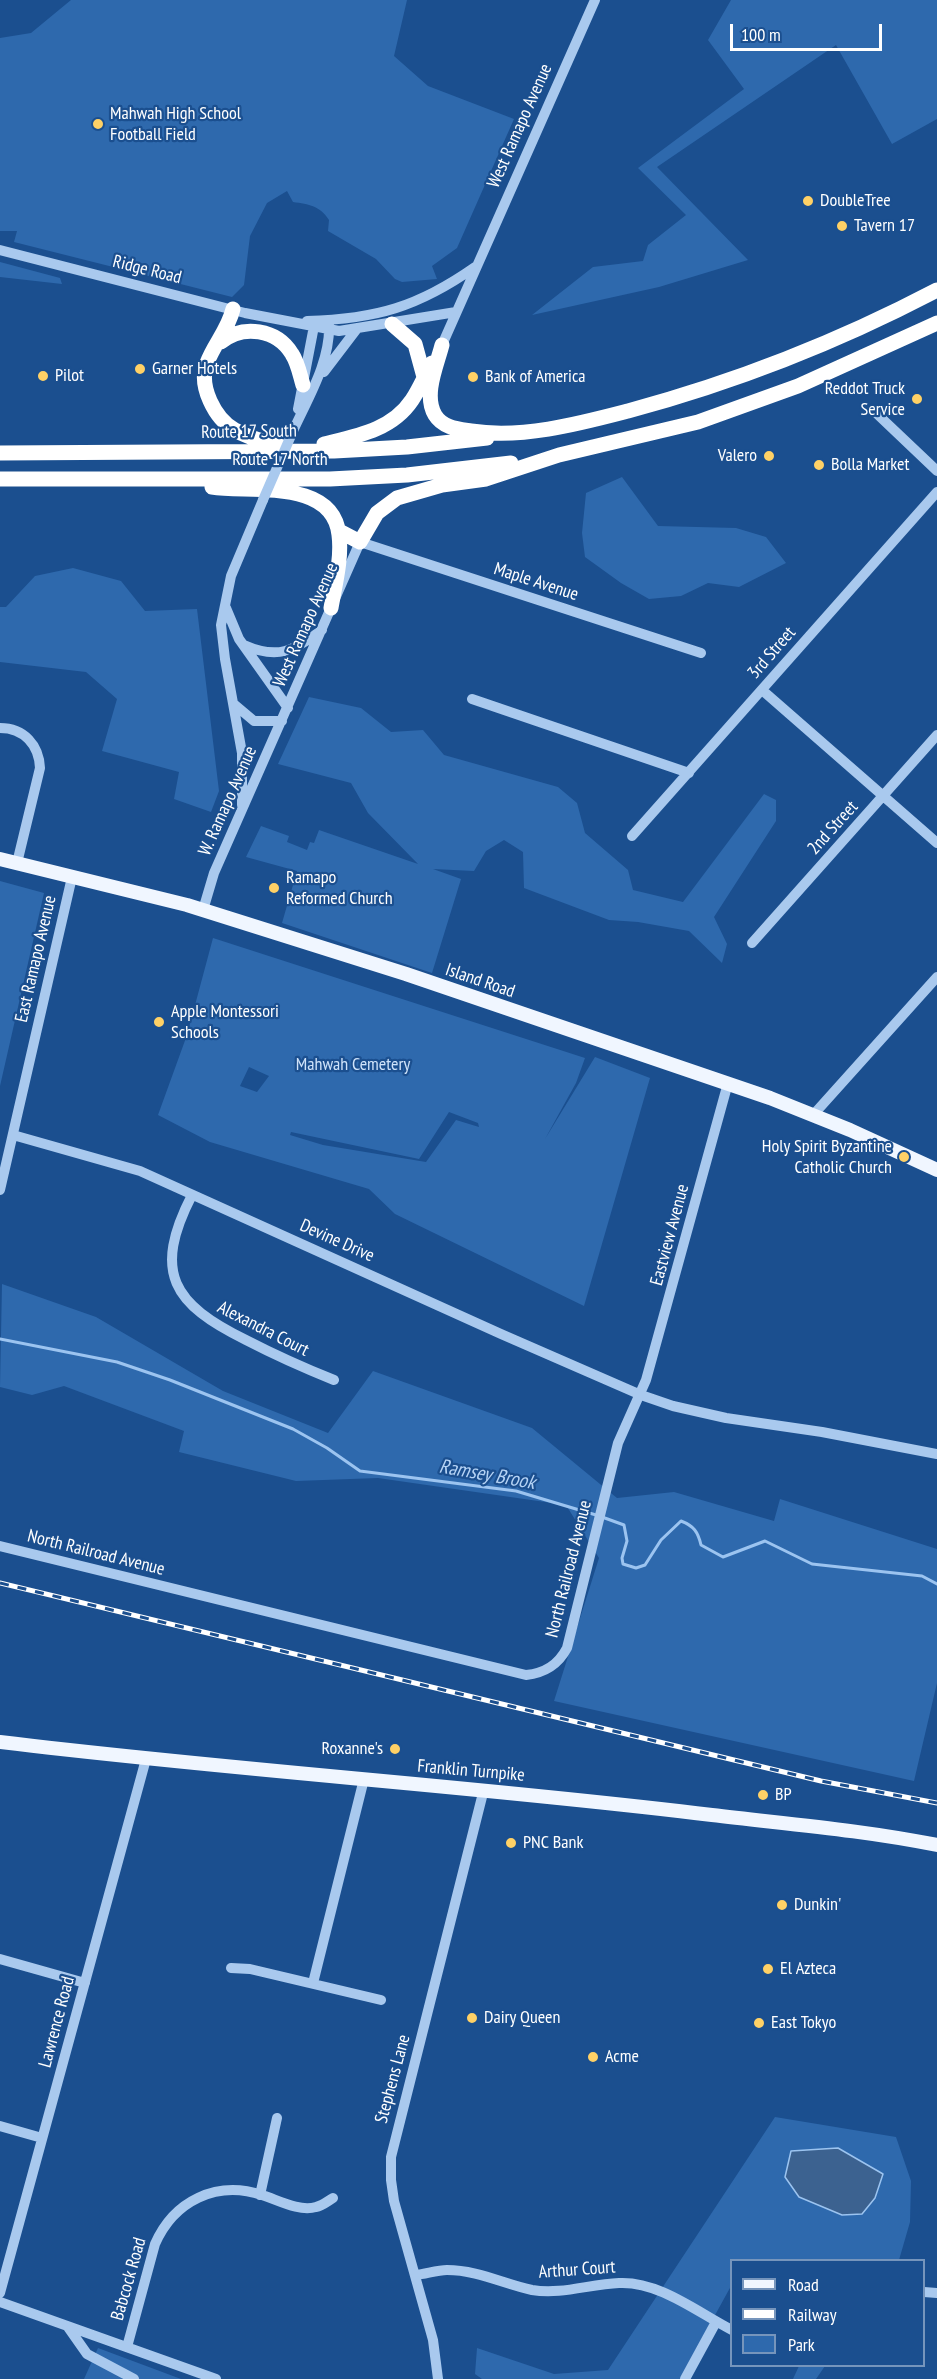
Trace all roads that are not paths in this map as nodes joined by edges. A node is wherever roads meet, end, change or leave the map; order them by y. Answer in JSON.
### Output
{"nodes":[{"id":1,"x":595,"y":0,"type":"edge"},
{"id":2,"x":0,"y":250,"type":"edge"},
{"id":3,"x":477,"y":266,"type":"junction"},
{"id":4,"x":937,"y":290,"type":"edge"},
{"id":5,"x":233,"y":309,"type":"junction"},
{"id":6,"x":456,"y":312,"type":"junction"},
{"id":7,"x":937,"y":323,"type":"edge"},
{"id":8,"x":315,"y":324,"type":"junction"},
{"id":9,"x":392,"y":324,"type":"junction"},
{"id":10,"x":329,"y":325,"type":"junction"},
{"id":11,"x":356,"y":330,"type":"junction"},
{"id":12,"x":219,"y":344,"type":"junction"},
{"id":13,"x":442,"y":345,"type":"junction"},
{"id":14,"x":424,"y":376,"type":"junction"},
{"id":15,"x":306,"y":392,"type":"junction"},
{"id":16,"x":875,"y":412,"type":"dead end"},
{"id":17,"x":498,"y":435,"type":"junction"},
{"id":18,"x":294,"y":451,"type":"junction"},
{"id":19,"x":0,"y":453,"type":"edge"},
{"id":20,"x":559,"y":455,"type":"junction"},
{"id":21,"x":937,"y":471,"type":"edge"},
{"id":22,"x":0,"y":479,"type":"edge"},
{"id":23,"x":155,"y":480,"type":"junction"},
{"id":24,"x":937,"y":492,"type":"edge"},
{"id":25,"x":339,"y":531,"type":"junction"},
{"id":26,"x":360,"y":542,"type":"junction"},
{"id":27,"x":225,"y":605,"type":"junction"},
{"id":28,"x":331,"y":608,"type":"junction"},
{"id":29,"x":322,"y":629,"type":"junction"},
{"id":30,"x":243,"y":645,"type":"junction"},
{"id":31,"x":701,"y":653,"type":"dead end"},
{"id":32,"x":762,"y":690,"type":"junction"},
{"id":33,"x":472,"y":699,"type":"dead end"},
{"id":34,"x":234,"y":705,"type":"junction"},
{"id":35,"x":288,"y":708,"type":"junction"},
{"id":36,"x":282,"y":721,"type":"junction"},
{"id":37,"x":0,"y":728,"type":"edge"},
{"id":38,"x":937,"y":735,"type":"edge"},
{"id":39,"x":689,"y":773,"type":"junction"},
{"id":40,"x":884,"y":796,"type":"junction"},
{"id":41,"x":241,"y":814,"type":"junction"},
{"id":42,"x":632,"y":836,"type":"dead end"},
{"id":43,"x":937,"y":843,"type":"edge"},
{"id":44,"x":0,"y":859,"type":"edge"},
{"id":45,"x":17,"y":863,"type":"junction"},
{"id":46,"x":72,"y":877,"type":"junction"},
{"id":47,"x":203,"y":910,"type":"junction"},
{"id":48,"x":752,"y":943,"type":"dead end"},
{"id":49,"x":937,"y":977,"type":"edge"},
{"id":50,"x":728,"y":1083,"type":"junction"},
{"id":51,"x":814,"y":1114,"type":"junction"},
{"id":52,"x":12,"y":1135,"type":"junction"},
{"id":53,"x":937,"y":1170,"type":"edge"},
{"id":54,"x":0,"y":1190,"type":"edge"},
{"id":55,"x":192,"y":1195,"type":"junction"},
{"id":56,"x":334,"y":1380,"type":"dead end"},
{"id":57,"x":641,"y":1395,"type":"junction"},
{"id":58,"x":937,"y":1454,"type":"edge"},
{"id":59,"x":0,"y":1546,"type":"edge"},
{"id":60,"x":0,"y":1742,"type":"edge"},
{"id":61,"x":146,"y":1759,"type":"junction"},
{"id":62,"x":364,"y":1779,"type":"junction"},
{"id":63,"x":484,"y":1789,"type":"junction"},
{"id":64,"x":937,"y":1845,"type":"edge"},
{"id":65,"x":0,"y":1959,"type":"edge"},
{"id":66,"x":231,"y":1968,"type":"dead end"},
{"id":67,"x":85,"y":1983,"type":"junction"},
{"id":68,"x":313,"y":1983,"type":"junction"},
{"id":69,"x":381,"y":2000,"type":"dead end"},
{"id":70,"x":277,"y":2118,"type":"dead end"},
{"id":71,"x":0,"y":2126,"type":"edge"},
{"id":72,"x":42,"y":2138,"type":"junction"},
{"id":73,"x":260,"y":2194,"type":"junction"},
{"id":74,"x":333,"y":2198,"type":"dead end"},
{"id":75,"x":416,"y":2275,"type":"junction"},
{"id":76,"x":0,"y":2293,"type":"edge"},
{"id":77,"x":0,"y":2302,"type":"edge"},
{"id":78,"x":716,"y":2322,"type":"junction"},
{"id":79,"x":68,"y":2327,"type":"junction"},
{"id":80,"x":730,"y":2330,"type":"edge"},
{"id":81,"x":127,"y":2347,"type":"junction"},
{"id":82,"x":688,"y":2378,"type":"edge"},
{"id":83,"x":134,"y":2379,"type":"edge"},
{"id":84,"x":216,"y":2379,"type":"edge"},
{"id":85,"x":438,"y":2379,"type":"edge"}],
"edges":[{"from":1,"to":3,"type":"street","name":"West Ramapo Avenue"},
{"from":2,"to":5,"type":"street","name":"Ridge Road"},
{"from":3,"to":6,"type":"street","name":"West Ramapo Avenue"},
{"from":3,"to":10,"type":"street"},
{"from":4,"to":17,"type":"highway","name":"Route 17 South"},
{"from":5,"to":8,"type":"street","name":"Ridge Road"},
{"from":5,"to":12,"type":"highway"},
{"from":6,"to":9,"type":"street"},
{"from":6,"to":13,"type":"street","name":"West Ramapo Avenue"},
{"from":7,"to":20,"type":"highway"},
{"from":8,"to":10,"type":"street"},
{"from":8,"to":15,"type":"street"},
{"from":9,"to":11,"type":"street"},
{"from":9,"to":14,"type":"highway"},
{"from":10,"to":11,"type":"street"},
{"from":10,"to":15,"type":"street"},
{"from":11,"to":15,"type":"street"},
{"from":12,"to":15,"type":"highway"},
{"from":12,"to":18,"type":"highway"},
{"from":13,"to":14,"type":"highway"},
{"from":13,"to":17,"type":"highway"},
{"from":14,"to":18,"type":"highway"},
{"from":15,"to":27,"type":"street","bridge":true},
{"from":16,"to":21,"type":"street"},
{"from":17,"to":18,"type":"highway","name":"Route 17 South"},
{"from":18,"to":19,"type":"highway","name":"Route 17 South"},
{"from":20,"to":23,"type":"highway","name":"Route 17 North"},
{"from":20,"to":26,"type":"highway"},
{"from":22,"to":23,"type":"highway","name":"Route 17 North"},
{"from":23,"to":25,"type":"highway"},
{"from":24,"to":32,"type":"street","name":"3rd Street"},
{"from":25,"to":26,"type":"highway"},
{"from":25,"to":28,"type":"highway"},
{"from":26,"to":28,"type":"street","name":"West Ramapo Avenue"},
{"from":26,"to":31,"type":"street","name":"Maple Avenue"},
{"from":27,"to":30,"type":"street","name":"West Ramapo Avenue"},
{"from":27,"to":34,"type":"street"},
{"from":28,"to":29,"type":"street","name":"West Ramapo Avenue"},
{"from":29,"to":30,"type":"street"},
{"from":29,"to":35,"type":"street","name":"West Ramapo Avenue"},
{"from":30,"to":35,"type":"street","name":"West Ramapo Avenue"},
{"from":32,"to":39,"type":"street","name":"3rd Street"},
{"from":32,"to":40,"type":"street"},
{"from":33,"to":39,"type":"street"},
{"from":34,"to":36,"type":"street"},
{"from":34,"to":41,"type":"street"},
{"from":35,"to":36,"type":"street","name":"W. Ramapo Avenue"},
{"from":36,"to":41,"type":"street","name":"W. Ramapo Avenue"},
{"from":37,"to":45,"type":"street"},
{"from":38,"to":40,"type":"street","name":"2nd Street"},
{"from":39,"to":42,"type":"street","name":"3rd Street"},
{"from":40,"to":43,"type":"street"},
{"from":40,"to":48,"type":"street","name":"2nd Street"},
{"from":41,"to":47,"type":"street","name":"W. Ramapo Avenue"},
{"from":44,"to":45,"type":"main road","name":"Island Road"},
{"from":45,"to":46,"type":"main road","name":"Island Road"},
{"from":46,"to":47,"type":"main road","name":"Island Road"},
{"from":46,"to":52,"type":"street","name":"East Ramapo Avenue"},
{"from":47,"to":50,"type":"main road","name":"Island Road"},
{"from":49,"to":51,"type":"street"},
{"from":50,"to":51,"type":"main road","name":"Island Road"},
{"from":50,"to":57,"type":"street","name":"Eastview Avenue"},
{"from":51,"to":53,"type":"main road","name":"Island Road"},
{"from":52,"to":54,"type":"street","name":"East Ramapo Avenue"},
{"from":52,"to":55,"type":"street","name":"Devine Drive"},
{"from":55,"to":56,"type":"street","name":"Alexandra Court"},
{"from":55,"to":57,"type":"street","name":"Devine Drive"},
{"from":57,"to":58,"type":"street"},
{"from":57,"to":59,"type":"street","name":"North Railroad Avenue"},
{"from":60,"to":61,"type":"main road","name":"Franklin Turnpike"},
{"from":61,"to":62,"type":"main road","name":"Franklin Turnpike"},
{"from":61,"to":67,"type":"street","name":"Lawrence Road"},
{"from":62,"to":63,"type":"main road","name":"Franklin Turnpike"},
{"from":62,"to":68,"type":"street"},
{"from":63,"to":64,"type":"main road","name":"Franklin Turnpike"},
{"from":63,"to":75,"type":"street","name":"Stephens Lane"},
{"from":65,"to":67,"type":"street"},
{"from":66,"to":68,"type":"street"},
{"from":67,"to":72,"type":"street","name":"Lawrence Road"},
{"from":68,"to":69,"type":"street"},
{"from":70,"to":73,"type":"street"},
{"from":71,"to":72,"type":"street"},
{"from":72,"to":76,"type":"street","name":"Lawrence Road"},
{"from":73,"to":74,"type":"street","name":"Babcock Road"},
{"from":73,"to":81,"type":"street","name":"Babcock Road"},
{"from":75,"to":78,"type":"street","name":"Arthur Court"},
{"from":75,"to":85,"type":"street","name":"Stephens Lane"},
{"from":77,"to":79,"type":"street"},
{"from":78,"to":80,"type":"street","name":"Arthur Court"},
{"from":78,"to":82,"type":"street"},
{"from":79,"to":81,"type":"street"},
{"from":79,"to":83,"type":"street"},
{"from":81,"to":84,"type":"street"}]}
